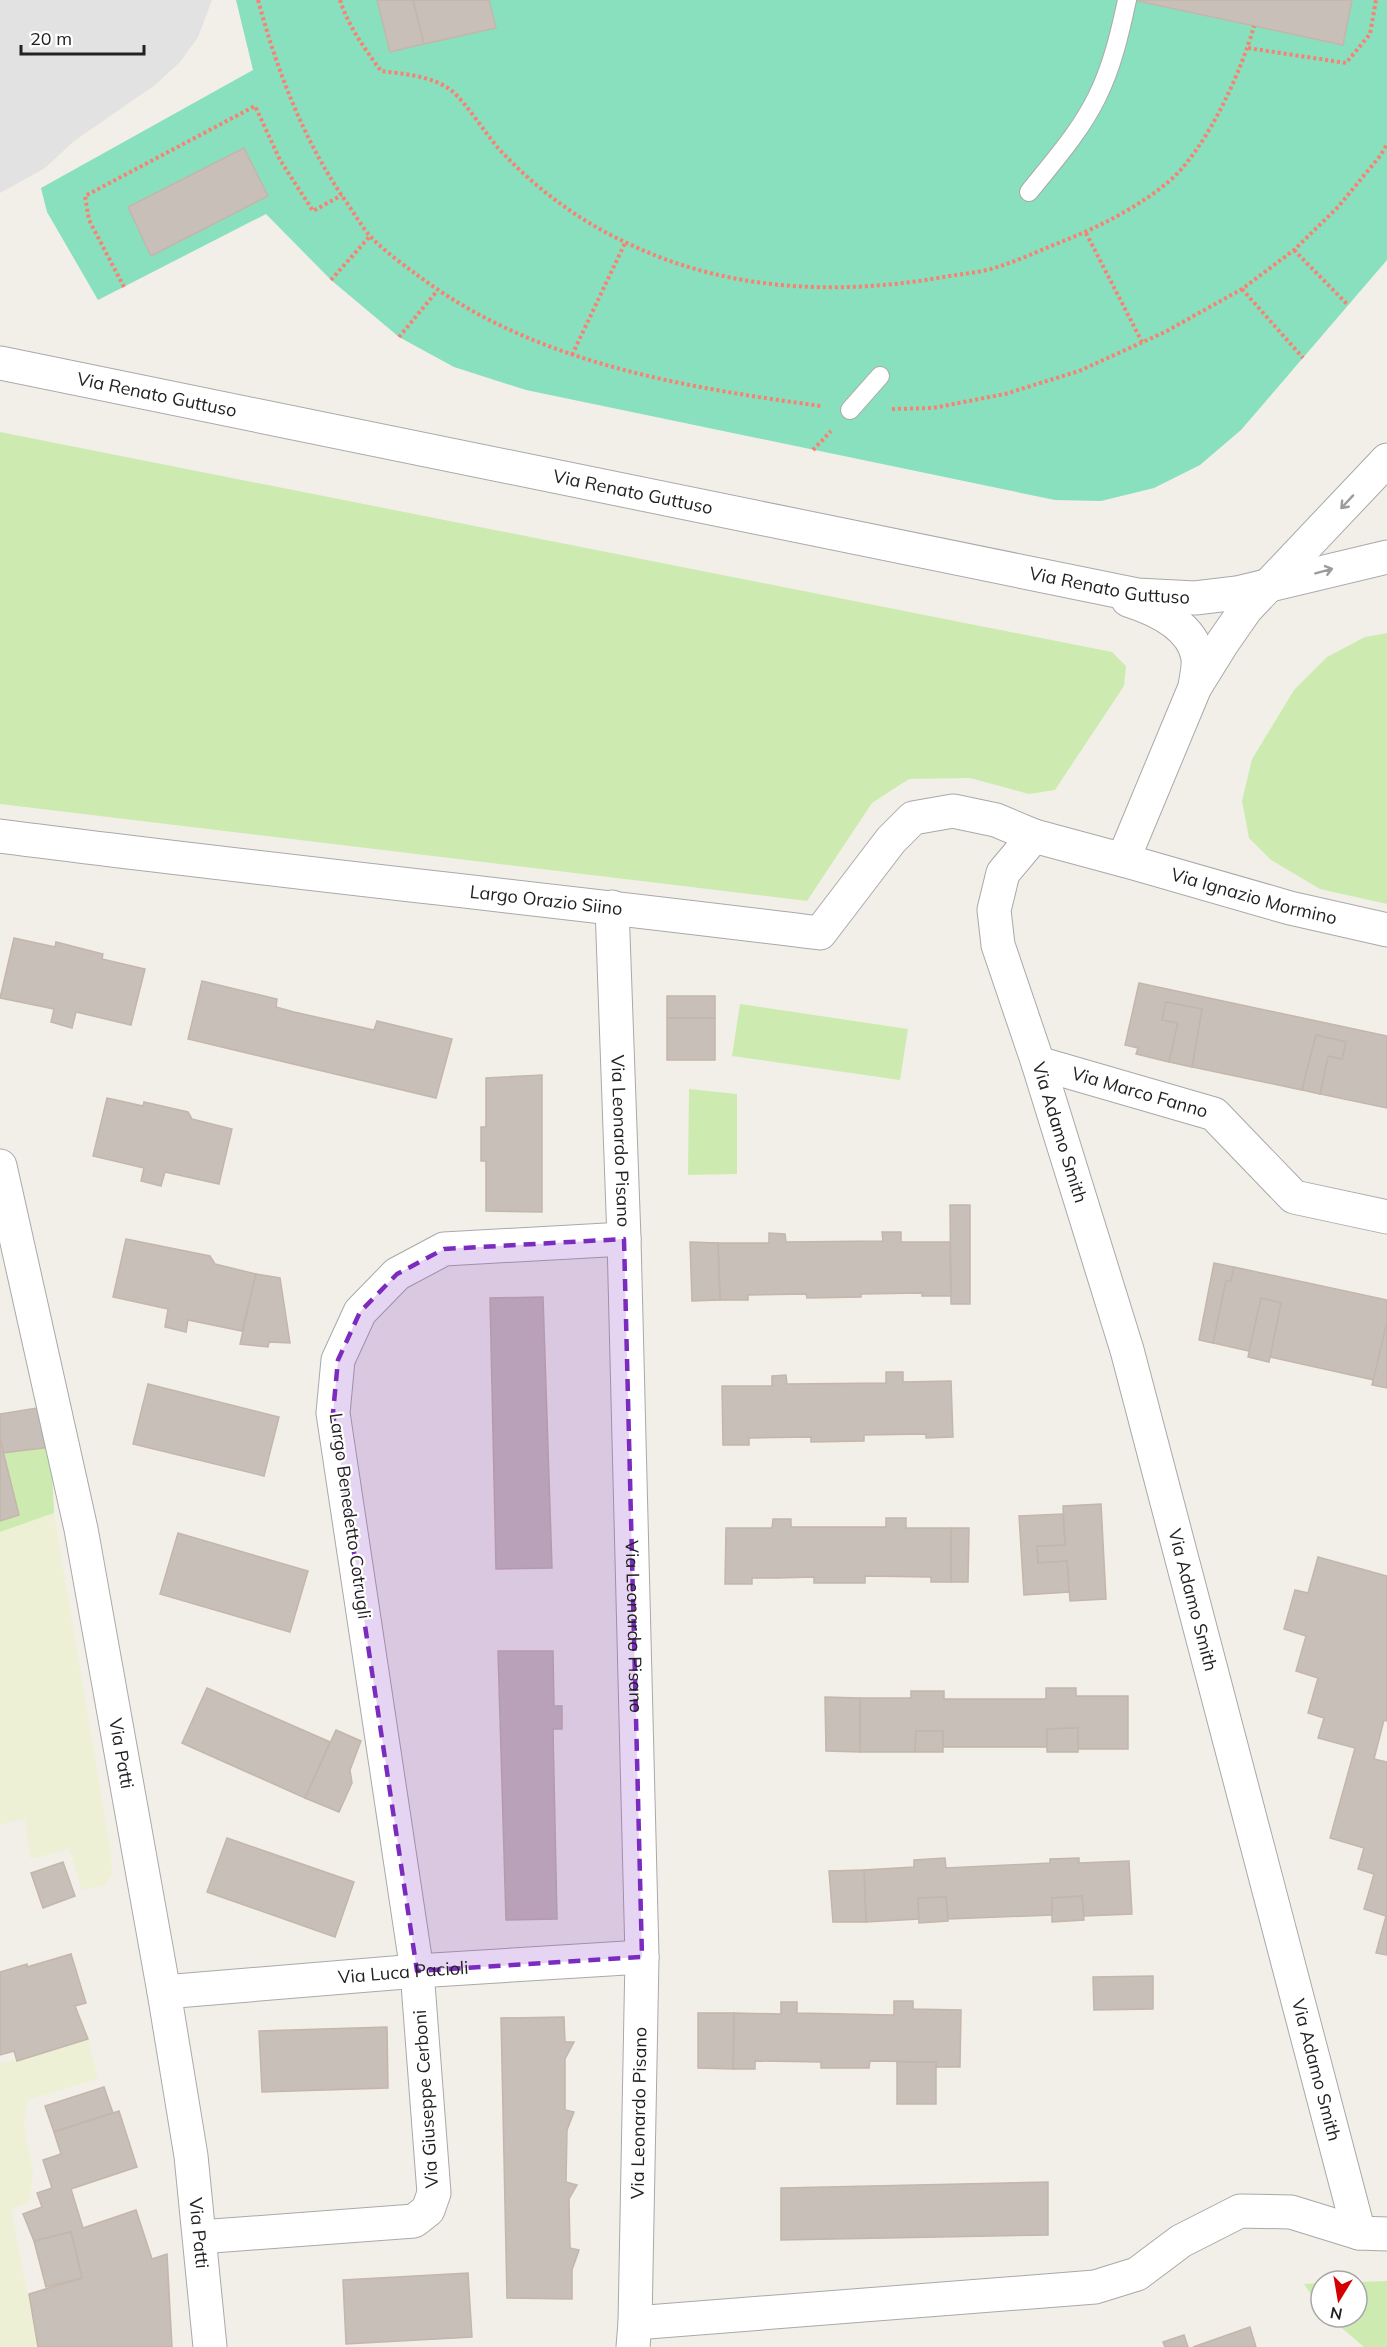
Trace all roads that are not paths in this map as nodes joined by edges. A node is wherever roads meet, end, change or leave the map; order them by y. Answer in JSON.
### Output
{"nodes":[{"id":1,"x":1127,"y":0,"type":"edge"},
{"id":2,"x":1029,"y":192,"type":"dead end"},
{"id":3,"x":0,"y":363,"type":"edge"},
{"id":4,"x":880,"y":376,"type":"dead end"},
{"id":5,"x":850,"y":410,"type":"road end"},
{"id":6,"x":1387,"y":460,"type":"edge"},
{"id":7,"x":1387,"y":557,"type":"edge"},
{"id":8,"x":1078,"y":584,"type":"junction"},
{"id":9,"x":1267,"y":587,"type":"junction"},
{"id":10,"x":1195,"y":687,"type":"junction"},
{"id":11,"x":0,"y":836,"type":"edge"},
{"id":12,"x":1034,"y":836,"type":"junction"},
{"id":13,"x":1123,"y":861,"type":"junction"},
{"id":14,"x":612,"y":907,"type":"junction"},
{"id":15,"x":1387,"y":930,"type":"edge"},
{"id":16,"x":1038,"y":1063,"type":"junction"},
{"id":17,"x":0,"y":1166,"type":"edge"},
{"id":18,"x":1387,"y":1217,"type":"edge"},
{"id":19,"x":624,"y":1239,"type":"junction"},
{"id":20,"x":642,"y":1957,"type":"junction"},
{"id":21,"x":417,"y":1971,"type":"junction"},
{"id":22,"x":164,"y":1992,"type":"junction"},
{"id":23,"x":1373,"y":2233,"type":"edge"},
{"id":24,"x":200,"y":2237,"type":"junction"},
{"id":25,"x":634,"y":2335,"type":"edge"},
{"id":26,"x":210,"y":2347,"type":"edge"}],
"edges":[{"from":1,"to":2,"type":"lane"},
{"from":3,"to":8,"type":"street","name":"Via Renato Guttuso"},
{"from":4,"to":5,"type":"lane"},
{"from":6,"to":9,"type":"street","one_way":true},
{"from":9,"to":7,"type":"street","name":"Via Renato Guttuso","one_way":true},
{"from":8,"to":9,"type":"street","name":"Via Renato Guttuso"},
{"from":8,"to":10,"type":"street"},
{"from":9,"to":10,"type":"street"},
{"from":10,"to":13,"type":"street"},
{"from":11,"to":14,"type":"street","name":"Largo Orazio Siino"},
{"from":12,"to":13,"type":"street","name":"Via Ignazio Mormino"},
{"from":12,"to":14,"type":"street","name":"Largo Orazio Siino"},
{"from":12,"to":16,"type":"street","name":"Via Adamo Smith"},
{"from":13,"to":15,"type":"street","name":"Via Ignazio Mormino"},
{"from":14,"to":19,"type":"street","name":"Via Leonardo Pisano"},
{"from":16,"to":18,"type":"street","name":"Via Marco Fanno"},
{"from":16,"to":23,"type":"street","name":"Via Adamo Smith"},
{"from":17,"to":22,"type":"street","name":"Via Patti"},
{"from":19,"to":20,"type":"street","name":"Via Leonardo Pisano"},
{"from":19,"to":21,"type":"street","name":"Largo Benedetto Cotrugli"},
{"from":20,"to":21,"type":"street","name":"Via Luca Pacioli"},
{"from":20,"to":25,"type":"street","name":"Via Leonardo Pisano"},
{"from":21,"to":22,"type":"street","name":"Via Luca Pacioli"},
{"from":21,"to":24,"type":"street","name":"Via Giuseppe Cerboni"},
{"from":22,"to":24,"type":"street","name":"Via Patti"},
{"from":23,"to":25,"type":"street"},
{"from":24,"to":26,"type":"street","name":"Via Patti"}]}
